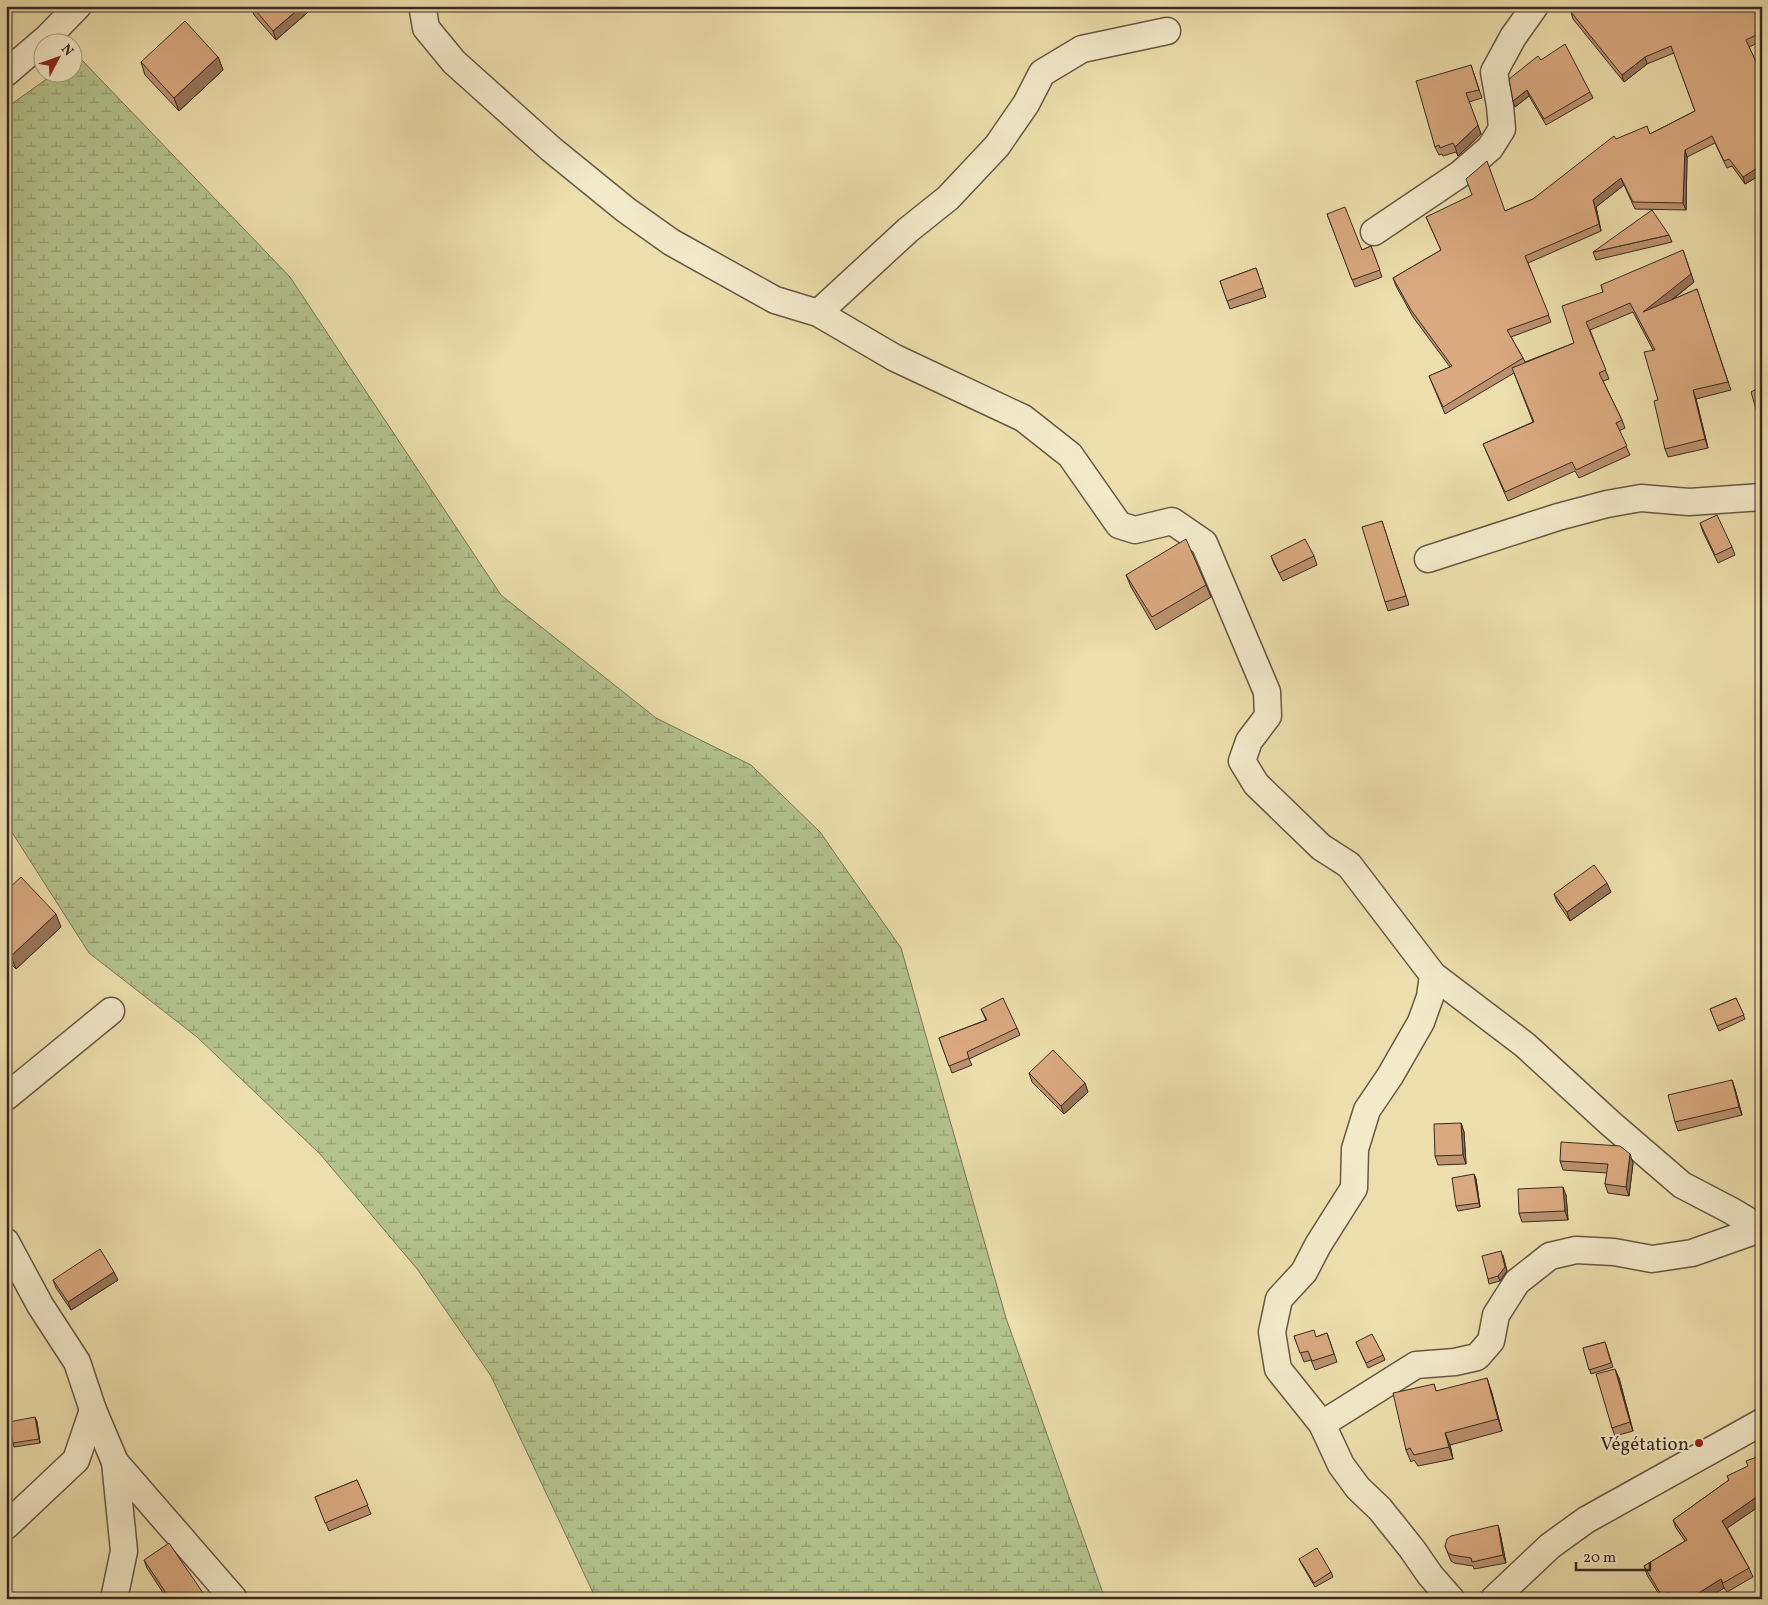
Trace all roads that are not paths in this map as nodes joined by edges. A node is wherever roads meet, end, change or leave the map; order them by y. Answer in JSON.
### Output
{"nodes":[{"id":1,"x":78,"y":6,"type":"edge"},
{"id":2,"x":424,"y":6,"type":"edge"},
{"id":3,"x":1535,"y":6,"type":"edge"},
{"id":4,"x":1167,"y":31,"type":"dead end"},
{"id":5,"x":6,"y":72,"type":"edge"},
{"id":6,"x":1374,"y":232,"type":"dead end"},
{"id":7,"x":818,"y":313,"type":"junction"},
{"id":8,"x":1762,"y":497,"type":"edge"},
{"id":9,"x":1428,"y":559,"type":"dead end"},
{"id":10,"x":1433,"y":975,"type":"junction"},
{"id":11,"x":111,"y":1011,"type":"dead end"},
{"id":12,"x":6,"y":1097,"type":"edge"},
{"id":13,"x":1761,"y":1229,"type":"edge"},
{"id":14,"x":6,"y":1242,"type":"edge"},
{"id":15,"x":93,"y":1410,"type":"junction"},
{"id":16,"x":1762,"y":1422,"type":"edge"},
{"id":17,"x":1322,"y":1424,"type":"junction"},
{"id":18,"x":115,"y":1462,"type":"junction"},
{"id":19,"x":6,"y":1526,"type":"edge"},
{"id":20,"x":114,"y":1599,"type":"edge"},
{"id":21,"x":234,"y":1599,"type":"edge"},
{"id":22,"x":1451,"y":1599,"type":"edge"},
{"id":23,"x":1494,"y":1599,"type":"edge"}],
"edges":[{"from":1,"to":5,"type":"street"},
{"from":2,"to":7,"type":"street"},
{"from":3,"to":6,"type":"street"},
{"from":4,"to":7,"type":"street"},
{"from":7,"to":10,"type":"street"},
{"from":8,"to":9,"type":"street"},
{"from":10,"to":13,"type":"street"},
{"from":10,"to":17,"type":"street"},
{"from":11,"to":12,"type":"street"},
{"from":13,"to":17,"type":"street"},
{"from":14,"to":15,"type":"street"},
{"from":15,"to":18,"type":"street"},
{"from":15,"to":19,"type":"street"},
{"from":16,"to":23,"type":"street"},
{"from":17,"to":22,"type":"street"},
{"from":18,"to":20,"type":"street"},
{"from":18,"to":21,"type":"street"}]}
